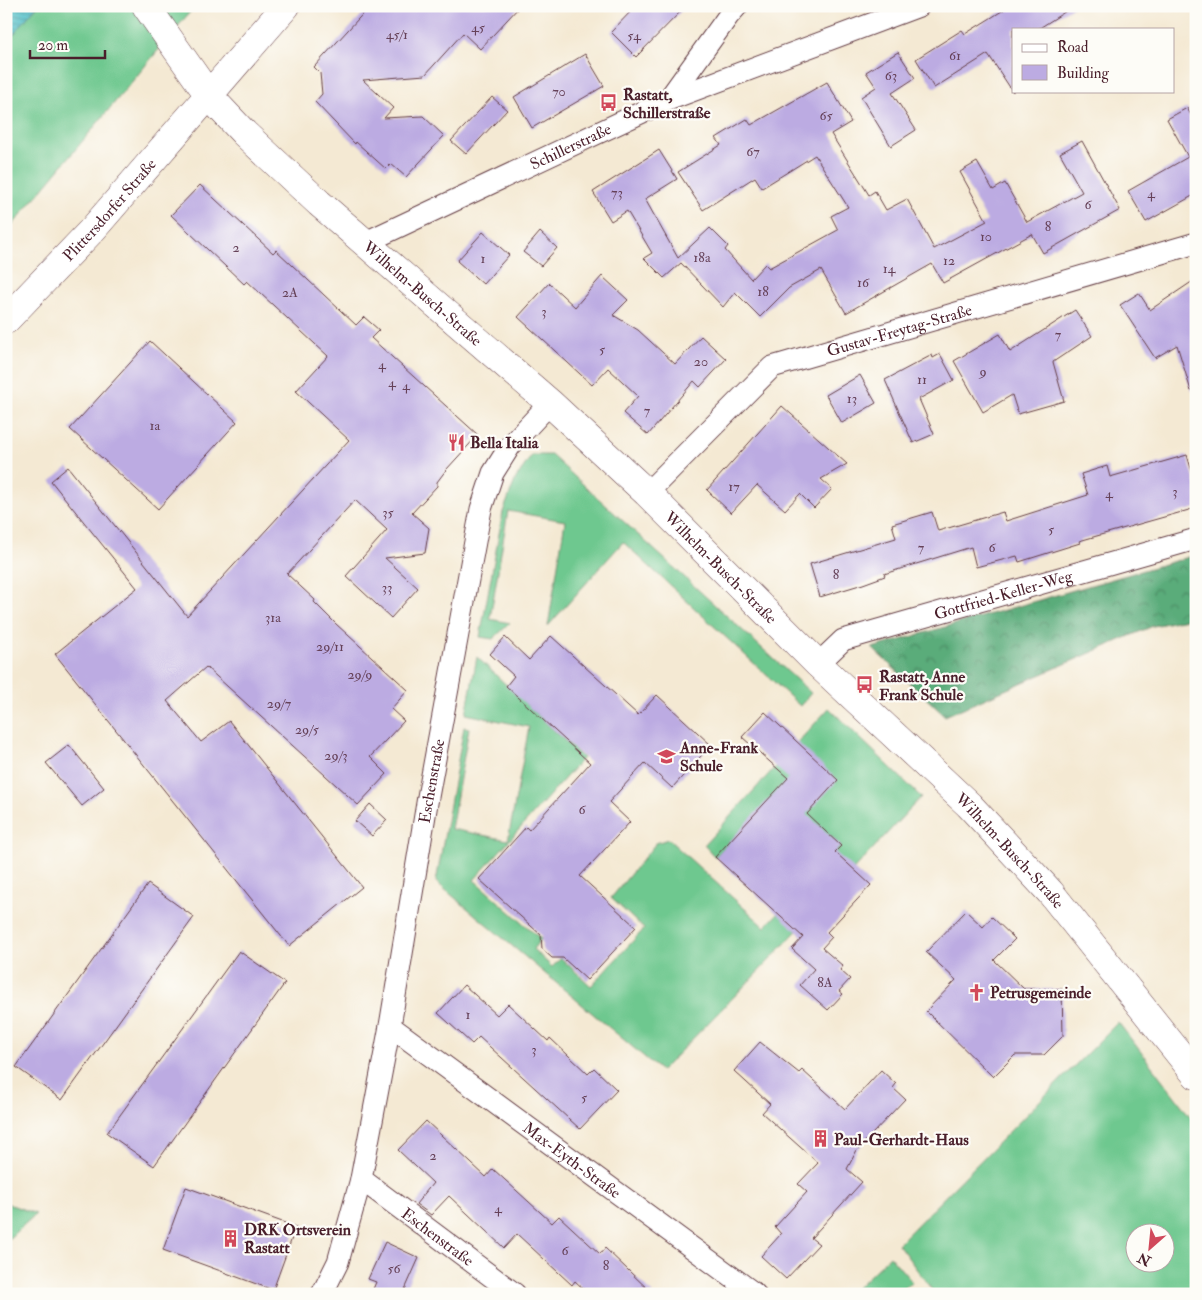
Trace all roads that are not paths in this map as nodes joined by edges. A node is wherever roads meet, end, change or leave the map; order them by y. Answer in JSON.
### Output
{"nodes":[{"id":1,"x":146,"y":6,"type":"edge"},
{"id":2,"x":286,"y":6,"type":"edge"},
{"id":3,"x":737,"y":6,"type":"edge"},
{"id":4,"x":919,"y":6,"type":"edge"},
{"id":5,"x":210,"y":97,"type":"junction"},
{"id":6,"x":668,"y":100,"type":"junction"},
{"id":7,"x":364,"y":243,"type":"junction"},
{"id":8,"x":1196,"y":243,"type":"edge"},
{"id":9,"x":6,"y":320,"type":"edge"},
{"id":10,"x":550,"y":403,"type":"junction"},
{"id":11,"x":647,"y":493,"type":"junction"},
{"id":12,"x":1196,"y":539,"type":"edge"},
{"id":13,"x":818,"y":664,"type":"junction"},
{"id":14,"x":390,"y":1026,"type":"junction"},
{"id":15,"x":1196,"y":1075,"type":"edge"},
{"id":16,"x":361,"y":1179,"type":"junction"},
{"id":17,"x":322,"y":1294,"type":"edge"},
{"id":18,"x":515,"y":1294,"type":"edge"},
{"id":19,"x":755,"y":1294,"type":"edge"}],
"edges":[{"from":1,"to":5,"type":"main road","name":"Wilhelm-Busch-Straße"},
{"from":2,"to":5,"type":"main road","name":"Plittersdorfer Straße"},
{"from":3,"to":6,"type":"street"},
{"from":4,"to":6,"type":"street","name":"Schillerstraße"},
{"from":5,"to":7,"type":"main road","name":"Wilhelm-Busch-Straße"},
{"from":5,"to":9,"type":"main road","name":"Plittersdorfer Straße"},
{"from":6,"to":7,"type":"street","name":"Schillerstraße"},
{"from":7,"to":10,"type":"main road","name":"Wilhelm-Busch-Straße"},
{"from":8,"to":11,"type":"street","name":"Gustav-Freytag-Straße"},
{"from":10,"to":11,"type":"main road","name":"Wilhelm-Busch-Straße"},
{"from":10,"to":14,"type":"street","name":"Eschenstraße"},
{"from":11,"to":13,"type":"main road","name":"Wilhelm-Busch-Straße"},
{"from":12,"to":13,"type":"street","name":"Gottfried-Keller-Weg"},
{"from":13,"to":15,"type":"main road","name":"Wilhelm-Busch-Straße"},
{"from":14,"to":16,"type":"street","name":"Eschenstraße"},
{"from":14,"to":19,"type":"street","name":"Max-Eyth-Straße"},
{"from":16,"to":17,"type":"street","name":"Eschenstraße"},
{"from":16,"to":18,"type":"street","name":"Eschenstraße"}]}
